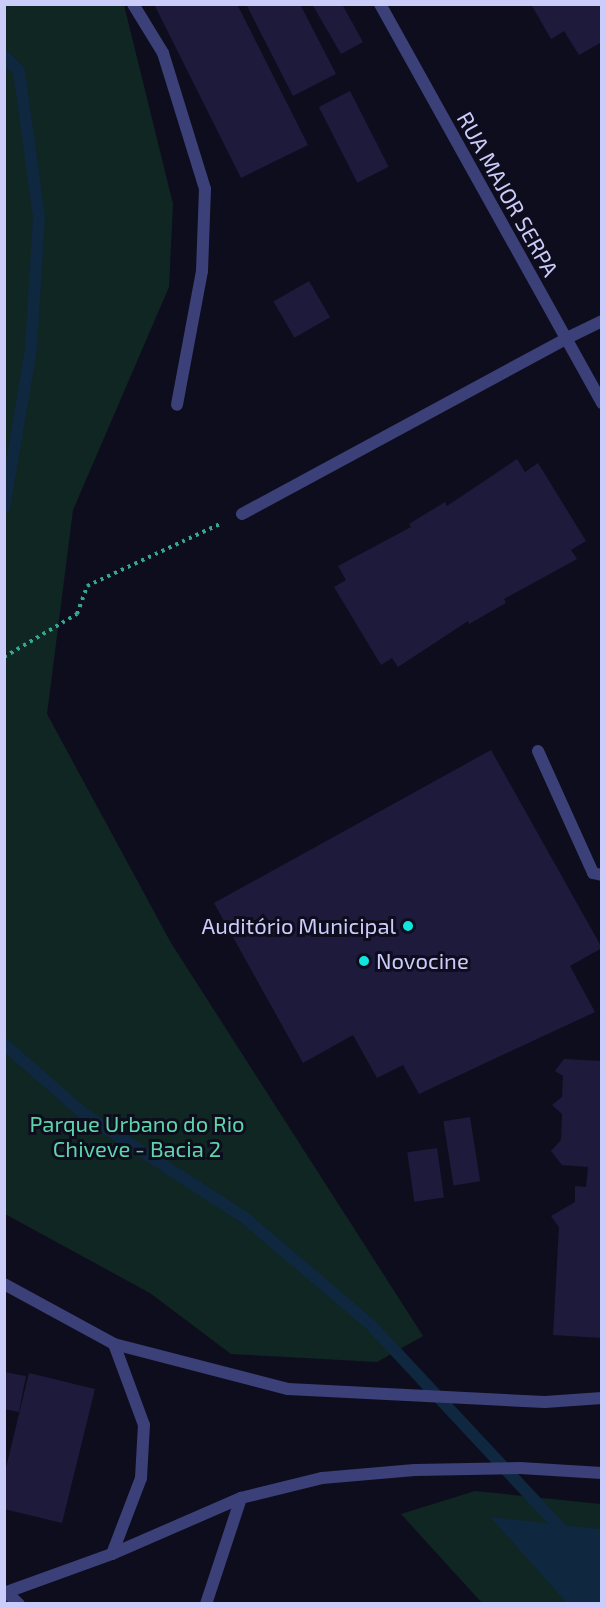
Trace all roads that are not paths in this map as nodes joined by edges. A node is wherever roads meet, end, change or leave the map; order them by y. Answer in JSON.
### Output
{"nodes":[{"id":1,"x":133,"y":4,"type":"edge"},
{"id":2,"x":380,"y":4,"type":"edge"},
{"id":3,"x":602,"y":321,"type":"edge"},
{"id":4,"x":565,"y":339,"type":"junction"},
{"id":5,"x":602,"y":403,"type":"edge"},
{"id":6,"x":177,"y":405,"type":"dead end"},
{"id":7,"x":242,"y":514,"type":"road end"},
{"id":8,"x":538,"y":752,"type":"dead end"},
{"id":9,"x":602,"y":875,"type":"edge"},
{"id":10,"x":4,"y":1284,"type":"edge"},
{"id":11,"x":114,"y":1344,"type":"junction"},
{"id":12,"x":602,"y":1398,"type":"edge"},
{"id":13,"x":596,"y":1472,"type":"edge"},
{"id":14,"x":241,"y":1498,"type":"junction"},
{"id":15,"x":112,"y":1554,"type":"junction"},
{"id":16,"x":5,"y":1592,"type":"edge"},
{"id":17,"x":19,"y":1604,"type":"edge"},
{"id":18,"x":206,"y":1604,"type":"edge"}],
"edges":[{"from":1,"to":6,"type":"street"},
{"from":2,"to":4,"type":"street","name":"RUA MAJOR SERPA"},
{"from":3,"to":4,"type":"street"},
{"from":4,"to":5,"type":"street","name":"RUA MAJOR SERPA"},
{"from":4,"to":7,"type":"street"},
{"from":8,"to":9,"type":"street"},
{"from":10,"to":11,"type":"street"},
{"from":11,"to":12,"type":"street"},
{"from":11,"to":15,"type":"street"},
{"from":13,"to":14,"type":"street"},
{"from":14,"to":15,"type":"street"},
{"from":14,"to":18,"type":"street"},
{"from":15,"to":16,"type":"street"},
{"from":16,"to":17,"type":"street"}]}
